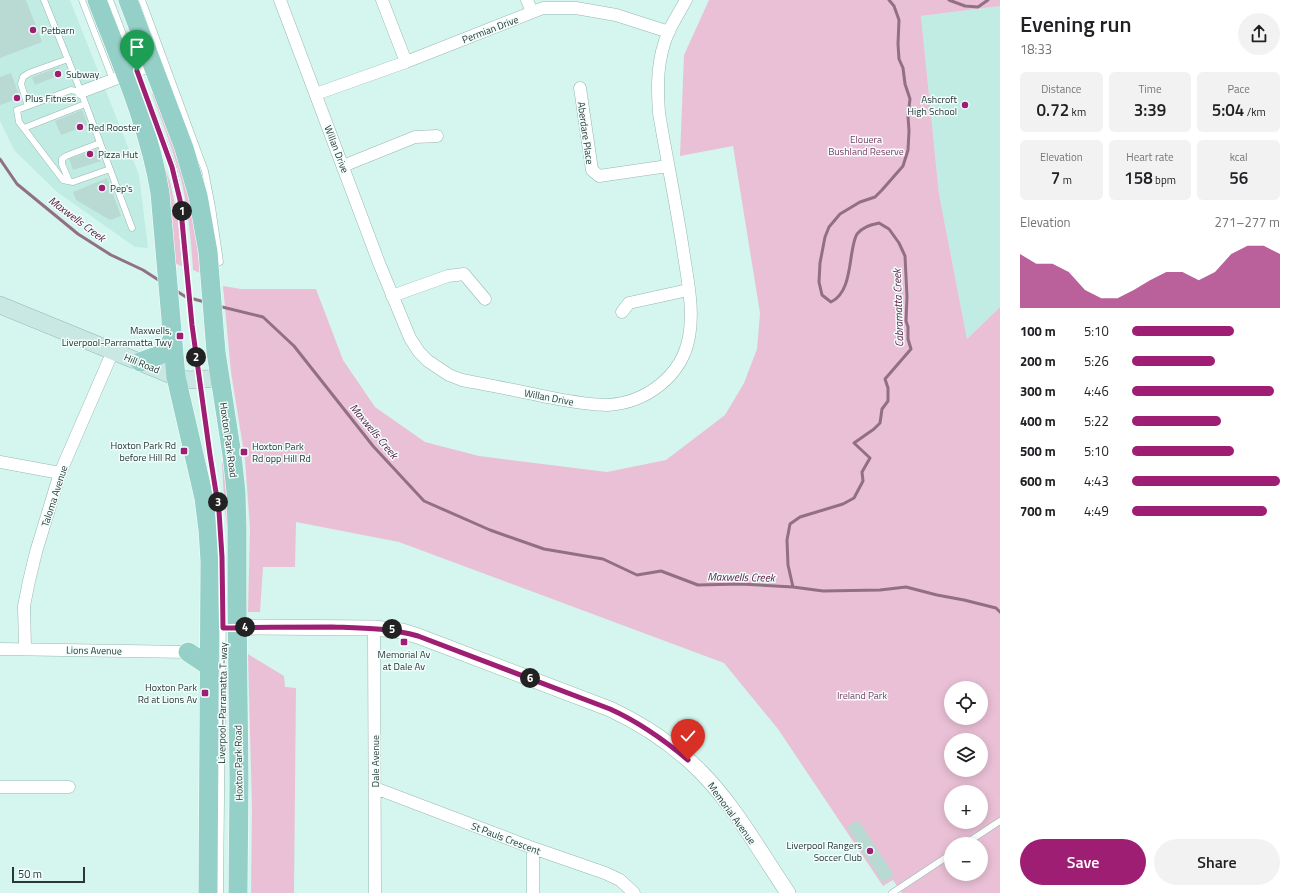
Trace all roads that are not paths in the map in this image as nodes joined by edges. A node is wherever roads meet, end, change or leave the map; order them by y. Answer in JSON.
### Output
{"nodes":[{"id":1,"x":44,"y":0,"type":"edge"},
{"id":2,"x":82,"y":0,"type":"edge"},
{"id":3,"x":97,"y":0,"type":"edge"},
{"id":4,"x":110,"y":0,"type":"edge"},
{"id":5,"x":128,"y":0,"type":"edge"},
{"id":6,"x":142,"y":0,"type":"edge"},
{"id":7,"x":280,"y":0,"type":"edge"},
{"id":8,"x":382,"y":0,"type":"edge"},
{"id":9,"x":527,"y":0,"type":"edge"},
{"id":10,"x":686,"y":0,"type":"edge"},
{"id":11,"x":532,"y":12,"type":"junction"},
{"id":12,"x":669,"y":32,"type":"junction"},
{"id":13,"x":68,"y":59,"type":"junction"},
{"id":14,"x":406,"y":62,"type":"junction"},
{"id":15,"x":132,"y":73,"type":"junction"},
{"id":16,"x":580,"y":88,"type":"dead end"},
{"id":17,"x":316,"y":94,"type":"junction"},
{"id":18,"x":83,"y":98,"type":"junction"},
{"id":19,"x":28,"y":106,"type":"junction"},
{"id":20,"x":24,"y":128,"type":"junction"},
{"id":21,"x":437,"y":136,"type":"dead end"},
{"id":22,"x":100,"y":143,"type":"junction"},
{"id":23,"x":343,"y":166,"type":"junction"},
{"id":24,"x":668,"y":166,"type":"junction"},
{"id":25,"x":110,"y":169,"type":"junction"},
{"id":26,"x":69,"y":181,"type":"junction"},
{"id":27,"x":132,"y":228,"type":"dead end"},
{"id":28,"x":215,"y":269,"type":"junction"},
{"id":29,"x":688,"y":290,"type":"junction"},
{"id":30,"x":392,"y":296,"type":"junction"},
{"id":31,"x":485,"y":299,"type":"dead end"},
{"id":32,"x":0,"y":305,"type":"edge"},
{"id":33,"x":622,"y":312,"type":"dead end"},
{"id":34,"x":173,"y":339,"type":"junction"},
{"id":35,"x":112,"y":351,"type":"junction"},
{"id":36,"x":140,"y":362,"type":"junction"},
{"id":37,"x":176,"y":377,"type":"junction"},
{"id":38,"x":220,"y":378,"type":"junction"},
{"id":39,"x":199,"y":380,"type":"junction"},
{"id":40,"x":0,"y":462,"type":"edge"},
{"id":41,"x":60,"y":473,"type":"junction"},
{"id":42,"x":224,"y":627,"type":"junction"},
{"id":43,"x":374,"y":628,"type":"junction"},
{"id":44,"x":25,"y":648,"type":"junction"},
{"id":45,"x":0,"y":649,"type":"edge"},
{"id":46,"x":188,"y":652,"type":"joint"},
{"id":47,"x":210,"y":669,"type":"junction"},
{"id":48,"x":0,"y":787,"type":"edge"},
{"id":49,"x":69,"y":787,"type":"dead end"},
{"id":50,"x":375,"y":788,"type":"junction"},
{"id":51,"x":1000,"y":821,"type":"edge"},
{"id":52,"x":976,"y":837,"type":"edge"},
{"id":53,"x":533,"y":848,"type":"junction"},
{"id":54,"x":944,"y":859,"type":"edge"},
{"id":55,"x":208,"y":893,"type":"edge"},
{"id":56,"x":220,"y":893,"type":"edge"},
{"id":57,"x":238,"y":893,"type":"edge"},
{"id":58,"x":375,"y":893,"type":"edge"},
{"id":59,"x":533,"y":893,"type":"edge"},
{"id":60,"x":634,"y":893,"type":"edge"},
{"id":61,"x":788,"y":893,"type":"edge"},
{"id":62,"x":892,"y":893,"type":"edge"}],
"edges":[{"from":1,"to":13,"type":"lane"},
{"from":2,"to":15,"type":"lane"},
{"from":3,"to":15,"type":"main road","name":"Hoxton Park Road"},
{"from":4,"to":15,"type":"lane","name":"Liverpool–Parramatta T-way"},
{"from":5,"to":15,"type":"main road","name":"Hoxton Park Road"},
{"from":6,"to":28,"type":"lane"},
{"from":7,"to":17,"type":"street","name":"Willan Drive"},
{"from":8,"to":14,"type":"street"},
{"from":9,"to":11,"type":"street"},
{"from":10,"to":12,"type":"street","name":"Willan Drive"},
{"from":11,"to":12,"type":"street","name":"Permian Drive"},
{"from":11,"to":14,"type":"street","name":"Permian Drive"},
{"from":12,"to":24,"type":"street","name":"Willan Drive"},
{"from":13,"to":18,"type":"lane"},
{"from":13,"to":19,"type":"lane"},
{"from":14,"to":17,"type":"street","name":"Permian Drive"},
{"from":15,"to":18,"type":"street"},
{"from":15,"to":28,"type":"main road","name":"Hoxton Park Road"},
{"from":15,"to":34,"type":"main road","name":"Hoxton Park Road"},
{"from":15,"to":39,"type":"lane","name":"Liverpool–Parramatta T-way"},
{"from":16,"to":24,"type":"street","name":"Aberdare Place"},
{"from":17,"to":23,"type":"street","name":"Willan Drive"},
{"from":18,"to":19,"type":"lane"},
{"from":18,"to":20,"type":"lane"},
{"from":18,"to":22,"type":"lane"},
{"from":19,"to":20,"type":"lane"},
{"from":20,"to":26,"type":"lane"},
{"from":21,"to":23,"type":"street"},
{"from":22,"to":25,"type":"lane"},
{"from":22,"to":26,"type":"lane"},
{"from":23,"to":30,"type":"street","name":"Willan Drive"},
{"from":24,"to":29,"type":"street","name":"Willan Drive"},
{"from":25,"to":26,"type":"lane"},
{"from":25,"to":27,"type":"lane"},
{"from":28,"to":38,"type":"main road","name":"Hoxton Park Road"},
{"from":29,"to":30,"type":"street","name":"Willan Drive"},
{"from":29,"to":33,"type":"street"},
{"from":30,"to":31,"type":"street"},
{"from":32,"to":35,"type":"main road","name":"Hill Road"},
{"from":34,"to":36,"type":"main road"},
{"from":34,"to":37,"type":"main road","name":"Hoxton Park Road"},
{"from":35,"to":36,"type":"main road","name":"Hill Road"},
{"from":35,"to":41,"type":"street","name":"Taloma Avenue"},
{"from":36,"to":37,"type":"main road","name":"Hill Road"},
{"from":37,"to":39,"type":"main road","name":"Hill Road"},
{"from":37,"to":42,"type":"main road","name":"Hoxton Park Road"},
{"from":38,"to":39,"type":"main road","name":"Hill Road"},
{"from":38,"to":42,"type":"main road","name":"Hoxton Park Road"},
{"from":39,"to":42,"type":"lane","name":"Liverpool–Parramatta T-way"},
{"from":40,"to":41,"type":"street"},
{"from":41,"to":44,"type":"street","name":"Taloma Avenue"},
{"from":42,"to":43,"type":"street","name":"Memorial Avenue"},
{"from":42,"to":47,"type":"main road","name":"Hoxton Park Road"},
{"from":42,"to":56,"type":"lane","name":"Liverpool–Parramatta T-way"},
{"from":42,"to":57,"type":"main road","name":"Hoxton Park Road"},
{"from":43,"to":50,"type":"street","name":"Dale Avenue"},
{"from":43,"to":61,"type":"street","name":"Memorial Avenue"},
{"from":44,"to":45,"type":"street","name":"Lions Avenue"},
{"from":44,"to":46,"type":"street","name":"Lions Avenue"},
{"from":46,"to":47,"type":"main road"},
{"from":47,"to":55,"type":"main road","name":"Hoxton Park Road"},
{"from":48,"to":49,"type":"street"},
{"from":50,"to":53,"type":"street","name":"St Pauls Crescent"},
{"from":50,"to":58,"type":"street","name":"Dale Avenue"},
{"from":51,"to":52,"type":"lane"},
{"from":53,"to":59,"type":"street"},
{"from":53,"to":60,"type":"street","name":"St Pauls Crescent"},
{"from":54,"to":62,"type":"lane"}]}
